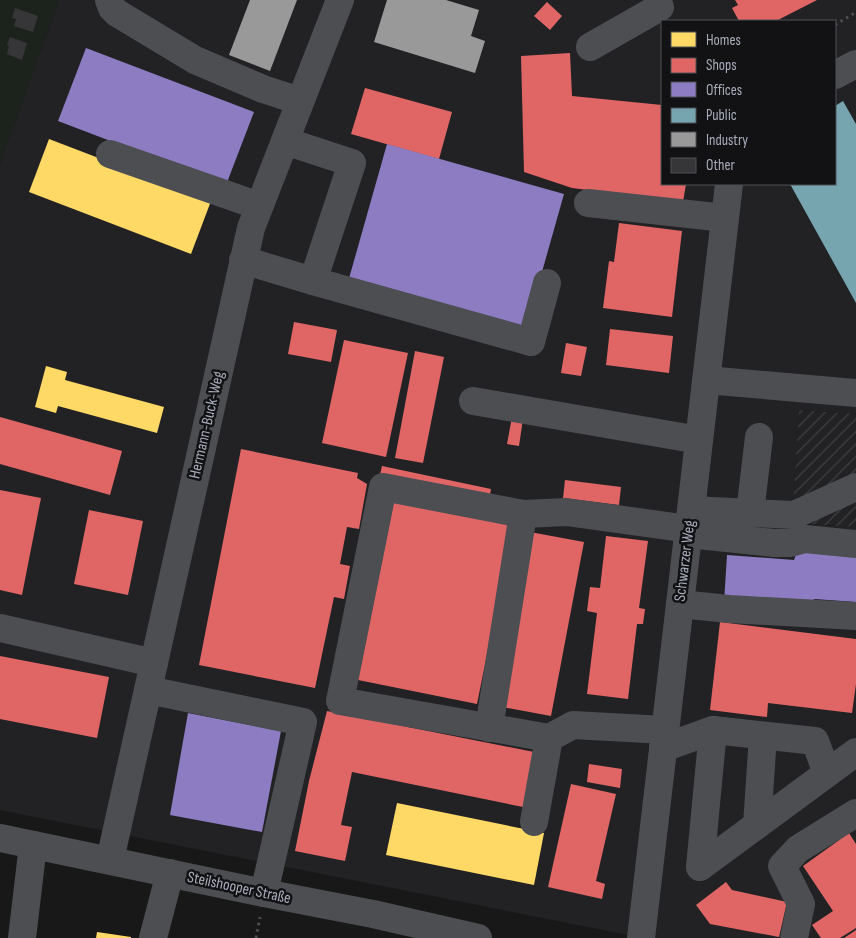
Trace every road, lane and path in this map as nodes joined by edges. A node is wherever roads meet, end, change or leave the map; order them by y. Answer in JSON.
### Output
{"nodes":[{"id":1,"x":109,"y":0,"type":"edge"},
{"id":2,"x":340,"y":0,"type":"edge"},
{"id":3,"x":662,"y":9,"type":"edge"},
{"id":4,"x":856,"y":12,"type":"edge"},
{"id":5,"x":836,"y":24,"type":"edge"},
{"id":6,"x":590,"y":47,"type":"dead end"},
{"id":7,"x":856,"y":64,"type":"edge"},
{"id":8,"x":836,"y":74,"type":"edge"},
{"id":9,"x":300,"y":101,"type":"junction"},
{"id":10,"x":285,"y":141,"type":"junction"},
{"id":11,"x":110,"y":154,"type":"dead end"},
{"id":12,"x":729,"y":185,"type":"edge"},
{"id":13,"x":588,"y":203,"type":"dead end"},
{"id":14,"x":259,"y":206,"type":"junction"},
{"id":15,"x":725,"y":218,"type":"junction"},
{"id":16,"x":243,"y":260,"type":"junction"},
{"id":17,"x":313,"y":281,"type":"junction"},
{"id":18,"x":548,"y":283,"type":"dead end"},
{"id":19,"x":706,"y":380,"type":"junction"},
{"id":20,"x":856,"y":393,"type":"edge"},
{"id":21,"x":473,"y":401,"type":"dead end"},
{"id":22,"x":759,"y":437,"type":"dead end"},
{"id":23,"x":700,"y":440,"type":"junction"},
{"id":24,"x":856,"y":487,"type":"edge"},
{"id":25,"x":750,"y":513,"type":"junction"},
{"id":26,"x":523,"y":514,"type":"junction"},
{"id":27,"x":689,"y":524,"type":"junction"},
{"id":28,"x":856,"y":544,"type":"edge"},
{"id":29,"x":680,"y":604,"type":"junction"},
{"id":30,"x":856,"y":616,"type":"edge"},
{"id":31,"x":0,"y":628,"type":"edge"},
{"id":32,"x":154,"y":663,"type":"junction"},
{"id":33,"x":148,"y":690,"type":"junction"},
{"id":34,"x":489,"y":728,"type":"junction"},
{"id":35,"x":713,"y":730,"type":"junction"},
{"id":36,"x":762,"y":736,"type":"junction"},
{"id":37,"x":549,"y":738,"type":"junction"},
{"id":38,"x":664,"y":739,"type":"junction"},
{"id":39,"x":856,"y":752,"type":"edge"},
{"id":40,"x":827,"y":774,"type":"junction"},
{"id":41,"x":856,"y":813,"type":"edge"},
{"id":42,"x":534,"y":822,"type":"dead end"},
{"id":43,"x":757,"y":825,"type":"junction"},
{"id":44,"x":0,"y":838,"type":"edge"},
{"id":45,"x":33,"y":845,"type":"junction"},
{"id":46,"x":110,"y":860,"type":"junction"},
{"id":47,"x":170,"y":873,"type":"junction"},
{"id":48,"x":264,"y":894,"type":"junction"},
{"id":49,"x":471,"y":937,"type":"edge"},
{"id":50,"x":22,"y":938,"type":"edge"},
{"id":51,"x":152,"y":938,"type":"edge"},
{"id":52,"x":641,"y":938,"type":"edge"},
{"id":53,"x":794,"y":938,"type":"edge"}],
"edges":[{"from":1,"to":9,"type":"street"},
{"from":2,"to":9,"type":"street","name":"Hermann-Buck-Weg"},
{"from":3,"to":6,"type":"street"},
{"from":4,"to":5,"type":"path"},
{"from":7,"to":8,"type":"street"},
{"from":9,"to":10,"type":"street","name":"Hermann-Buck-Weg"},
{"from":10,"to":14,"type":"street","name":"Hermann-Buck-Weg"},
{"from":10,"to":17,"type":"street"},
{"from":11,"to":14,"type":"street"},
{"from":12,"to":15,"type":"street","name":"Schwarzer Weg"},
{"from":13,"to":15,"type":"street"},
{"from":14,"to":16,"type":"street","name":"Hermann-Buck-Weg"},
{"from":15,"to":19,"type":"street","name":"Schwarzer Weg"},
{"from":16,"to":17,"type":"street"},
{"from":16,"to":32,"type":"street","name":"Hermann-Buck-Weg"},
{"from":17,"to":18,"type":"street"},
{"from":19,"to":20,"type":"street"},
{"from":19,"to":23,"type":"street","name":"Schwarzer Weg"},
{"from":21,"to":23,"type":"street"},
{"from":22,"to":25,"type":"street"},
{"from":23,"to":27,"type":"street","name":"Schwarzer Weg"},
{"from":24,"to":25,"type":"street"},
{"from":25,"to":27,"type":"street"},
{"from":26,"to":27,"type":"street"},
{"from":26,"to":34,"type":"street"},
{"from":26,"to":34,"type":"street"},
{"from":27,"to":28,"type":"street"},
{"from":27,"to":29,"type":"street","name":"Schwarzer Weg"},
{"from":29,"to":30,"type":"street"},
{"from":29,"to":38,"type":"street","name":"Schwarzer Weg"},
{"from":31,"to":32,"type":"street"},
{"from":32,"to":33,"type":"street","name":"Hermann-Buck-Weg"},
{"from":33,"to":46,"type":"street","name":"Hermann-Buck-Weg"},
{"from":33,"to":48,"type":"street"},
{"from":34,"to":37,"type":"street"},
{"from":35,"to":36,"type":"street"},
{"from":35,"to":38,"type":"street"},
{"from":35,"to":43,"type":"street"},
{"from":36,"to":40,"type":"street"},
{"from":36,"to":43,"type":"street"},
{"from":37,"to":38,"type":"street"},
{"from":37,"to":42,"type":"street"},
{"from":38,"to":52,"type":"street","name":"Schwarzer Weg"},
{"from":39,"to":40,"type":"street"},
{"from":40,"to":43,"type":"street"},
{"from":41,"to":53,"type":"street"},
{"from":44,"to":45,"type":"street","name":"Steilshooper Straße"},
{"from":45,"to":46,"type":"street","name":"Steilshooper Straße"},
{"from":45,"to":50,"type":"street"},
{"from":46,"to":47,"type":"street","name":"Steilshooper Straße"},
{"from":47,"to":48,"type":"street","name":"Steilshooper Straße"},
{"from":47,"to":51,"type":"street"},
{"from":48,"to":49,"type":"street","name":"Steilshooper Straße"}]}
